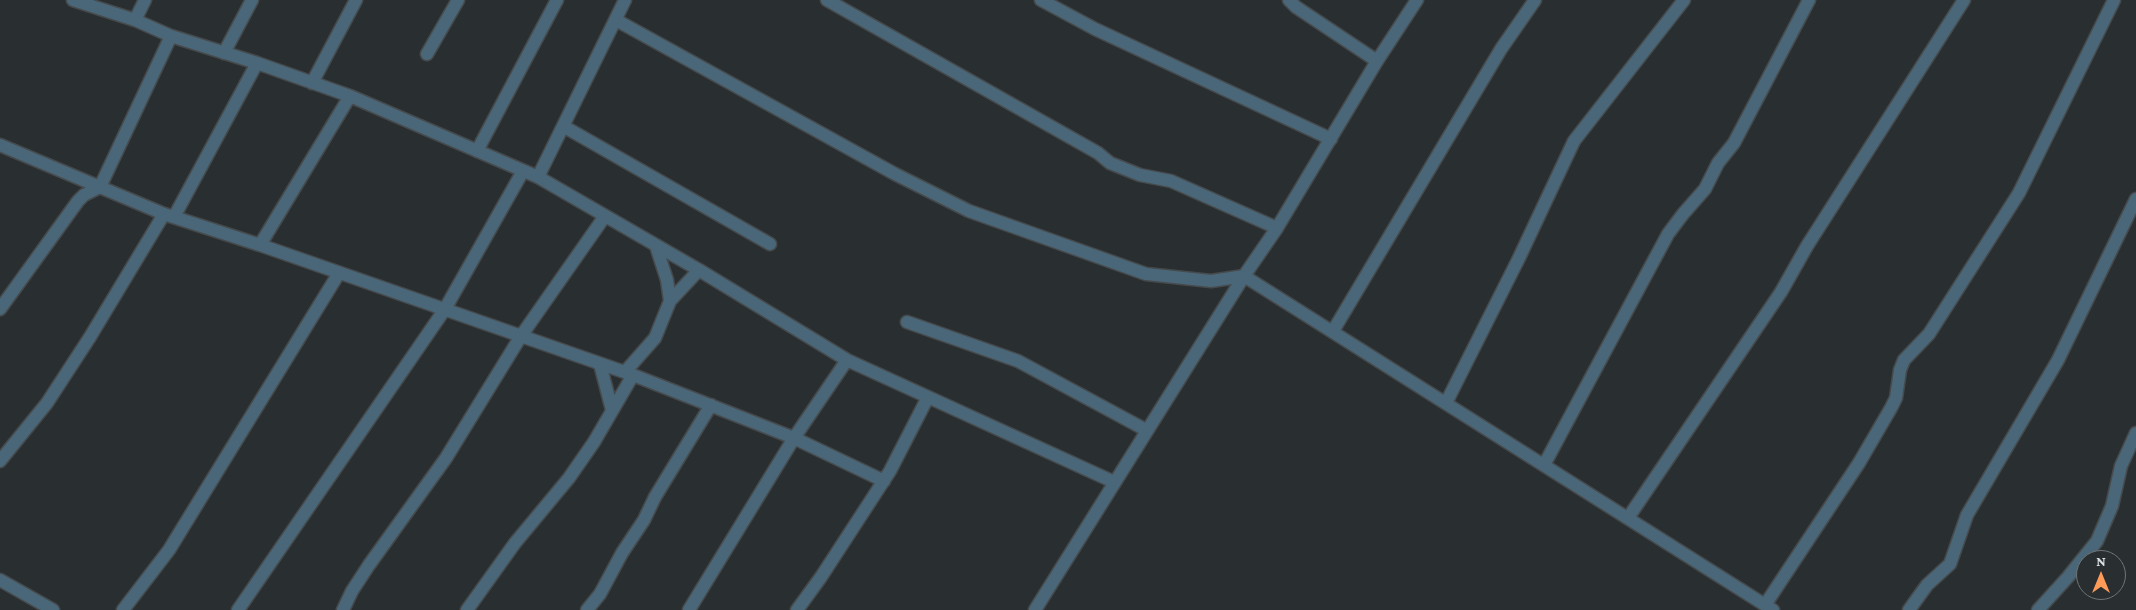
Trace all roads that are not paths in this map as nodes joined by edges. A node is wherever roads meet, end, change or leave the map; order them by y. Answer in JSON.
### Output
{"nodes":[{"id":1,"x":73,"y":0,"type":"edge"},
{"id":2,"x":145,"y":0,"type":"edge"},
{"id":3,"x":252,"y":0,"type":"edge"},
{"id":4,"x":356,"y":0,"type":"edge"},
{"id":5,"x":458,"y":0,"type":"edge"},
{"id":6,"x":557,"y":0,"type":"edge"},
{"id":7,"x":625,"y":0,"type":"edge"},
{"id":8,"x":827,"y":0,"type":"edge"},
{"id":9,"x":1041,"y":0,"type":"edge"},
{"id":10,"x":1289,"y":0,"type":"edge"},
{"id":11,"x":1417,"y":0,"type":"edge"},
{"id":12,"x":1535,"y":0,"type":"edge"},
{"id":13,"x":1684,"y":0,"type":"edge"},
{"id":14,"x":1809,"y":0,"type":"edge"},
{"id":15,"x":1964,"y":0,"type":"edge"},
{"id":16,"x":2114,"y":0,"type":"edge"},
{"id":17,"x":136,"y":20,"type":"junction"},
{"id":18,"x":616,"y":20,"type":"junction"},
{"id":19,"x":171,"y":36,"type":"junction"},
{"id":20,"x":224,"y":53,"type":"junction"},
{"id":21,"x":427,"y":54,"type":"dead end"},
{"id":22,"x":1377,"y":61,"type":"junction"},
{"id":23,"x":257,"y":63,"type":"junction"},
{"id":24,"x":312,"y":82,"type":"junction"},
{"id":25,"x":350,"y":96,"type":"junction"},
{"id":26,"x":563,"y":126,"type":"junction"},
{"id":27,"x":1331,"y":139,"type":"junction"},
{"id":28,"x":0,"y":146,"type":"edge"},
{"id":29,"x":477,"y":151,"type":"junction"},
{"id":30,"x":523,"y":171,"type":"junction"},
{"id":31,"x":538,"y":177,"type":"junction"},
{"id":32,"x":100,"y":187,"type":"junction"},
{"id":33,"x":2136,"y":199,"type":"edge"},
{"id":34,"x":169,"y":216,"type":"junction"},
{"id":35,"x":605,"y":216,"type":"junction"},
{"id":36,"x":1277,"y":228,"type":"junction"},
{"id":37,"x":770,"y":244,"type":"dead end"},
{"id":38,"x":260,"y":245,"type":"junction"},
{"id":39,"x":656,"y":246,"type":"junction"},
{"id":40,"x":698,"y":270,"type":"junction"},
{"id":41,"x":339,"y":273,"type":"junction"},
{"id":42,"x":1244,"y":276,"type":"junction"},
{"id":43,"x":670,"y":301,"type":"junction"},
{"id":44,"x":444,"y":309,"type":"junction"},
{"id":45,"x":0,"y":310,"type":"edge"},
{"id":46,"x":907,"y":322,"type":"dead end"},
{"id":47,"x":1332,"y":332,"type":"junction"},
{"id":48,"x":521,"y":336,"type":"junction"},
{"id":49,"x":847,"y":360,"type":"junction"},
{"id":50,"x":600,"y":364,"type":"junction"},
{"id":51,"x":629,"y":374,"type":"junction"},
{"id":52,"x":928,"y":397,"type":"junction"},
{"id":53,"x":1446,"y":403,"type":"junction"},
{"id":54,"x":710,"y":406,"type":"junction"},
{"id":55,"x":612,"y":410,"type":"junction"},
{"id":56,"x":1146,"y":430,"type":"junction"},
{"id":57,"x":2136,"y":433,"type":"edge"},
{"id":58,"x":794,"y":438,"type":"junction"},
{"id":59,"x":0,"y":461,"type":"edge"},
{"id":60,"x":1544,"y":465,"type":"junction"},
{"id":61,"x":884,"y":481,"type":"junction"},
{"id":62,"x":1114,"y":482,"type":"junction"},
{"id":63,"x":1628,"y":518,"type":"junction"},
{"id":64,"x":0,"y":580,"type":"edge"},
{"id":65,"x":1769,"y":608,"type":"edge"},
{"id":66,"x":53,"y":610,"type":"edge"},
{"id":67,"x":123,"y":610,"type":"edge"},
{"id":68,"x":238,"y":610,"type":"edge"},
{"id":69,"x":343,"y":610,"type":"edge"},
{"id":70,"x":467,"y":610,"type":"edge"},
{"id":71,"x":587,"y":610,"type":"edge"},
{"id":72,"x":689,"y":610,"type":"edge"},
{"id":73,"x":797,"y":610,"type":"edge"},
{"id":74,"x":1035,"y":610,"type":"edge"},
{"id":75,"x":1909,"y":610,"type":"edge"},
{"id":76,"x":2038,"y":610,"type":"edge"}],
"edges":[{"from":1,"to":17,"type":"street"},
{"from":2,"to":17,"type":"street"},
{"from":3,"to":20,"type":"street"},
{"from":4,"to":24,"type":"street"},
{"from":5,"to":21,"type":"street"},
{"from":6,"to":29,"type":"street"},
{"from":7,"to":18,"type":"street"},
{"from":8,"to":36,"type":"street"},
{"from":9,"to":27,"type":"street"},
{"from":10,"to":22,"type":"street"},
{"from":11,"to":22,"type":"street"},
{"from":12,"to":47,"type":"street"},
{"from":13,"to":53,"type":"street"},
{"from":14,"to":60,"type":"street"},
{"from":15,"to":63,"type":"street"},
{"from":16,"to":65,"type":"street"},
{"from":17,"to":19,"type":"street"},
{"from":18,"to":26,"type":"street"},
{"from":18,"to":42,"type":"street"},
{"from":19,"to":20,"type":"street"},
{"from":19,"to":32,"type":"street"},
{"from":20,"to":23,"type":"street"},
{"from":22,"to":27,"type":"street"},
{"from":23,"to":24,"type":"street"},
{"from":23,"to":34,"type":"street"},
{"from":24,"to":25,"type":"street"},
{"from":25,"to":29,"type":"street"},
{"from":25,"to":38,"type":"street"},
{"from":26,"to":31,"type":"street"},
{"from":26,"to":37,"type":"street"},
{"from":27,"to":36,"type":"street"},
{"from":28,"to":32,"type":"street"},
{"from":29,"to":30,"type":"street"},
{"from":30,"to":31,"type":"street"},
{"from":30,"to":44,"type":"street"},
{"from":31,"to":35,"type":"street"},
{"from":32,"to":34,"type":"street"},
{"from":32,"to":45,"type":"street"},
{"from":33,"to":75,"type":"street"},
{"from":34,"to":38,"type":"street"},
{"from":34,"to":59,"type":"street"},
{"from":35,"to":39,"type":"street"},
{"from":35,"to":48,"type":"street"},
{"from":36,"to":42,"type":"street"},
{"from":38,"to":41,"type":"street"},
{"from":39,"to":40,"type":"street"},
{"from":39,"to":43,"type":"street"},
{"from":40,"to":43,"type":"street"},
{"from":40,"to":49,"type":"street"},
{"from":41,"to":44,"type":"street"},
{"from":41,"to":67,"type":"street"},
{"from":42,"to":47,"type":"street"},
{"from":42,"to":56,"type":"street"},
{"from":43,"to":51,"type":"street"},
{"from":44,"to":48,"type":"street"},
{"from":44,"to":68,"type":"street"},
{"from":46,"to":56,"type":"street"},
{"from":47,"to":53,"type":"street"},
{"from":48,"to":50,"type":"street"},
{"from":48,"to":69,"type":"street"},
{"from":49,"to":52,"type":"street"},
{"from":49,"to":58,"type":"street"},
{"from":50,"to":51,"type":"street"},
{"from":50,"to":55,"type":"street"},
{"from":51,"to":54,"type":"street"},
{"from":51,"to":55,"type":"street"},
{"from":52,"to":61,"type":"street"},
{"from":52,"to":62,"type":"street"},
{"from":53,"to":60,"type":"street"},
{"from":54,"to":58,"type":"street"},
{"from":54,"to":71,"type":"street"},
{"from":55,"to":70,"type":"street"},
{"from":56,"to":62,"type":"street"},
{"from":57,"to":76,"type":"street"},
{"from":58,"to":61,"type":"street"},
{"from":58,"to":72,"type":"street"},
{"from":60,"to":63,"type":"street"},
{"from":61,"to":73,"type":"street"},
{"from":62,"to":74,"type":"street"},
{"from":63,"to":65,"type":"street"},
{"from":64,"to":66,"type":"street"}]}
